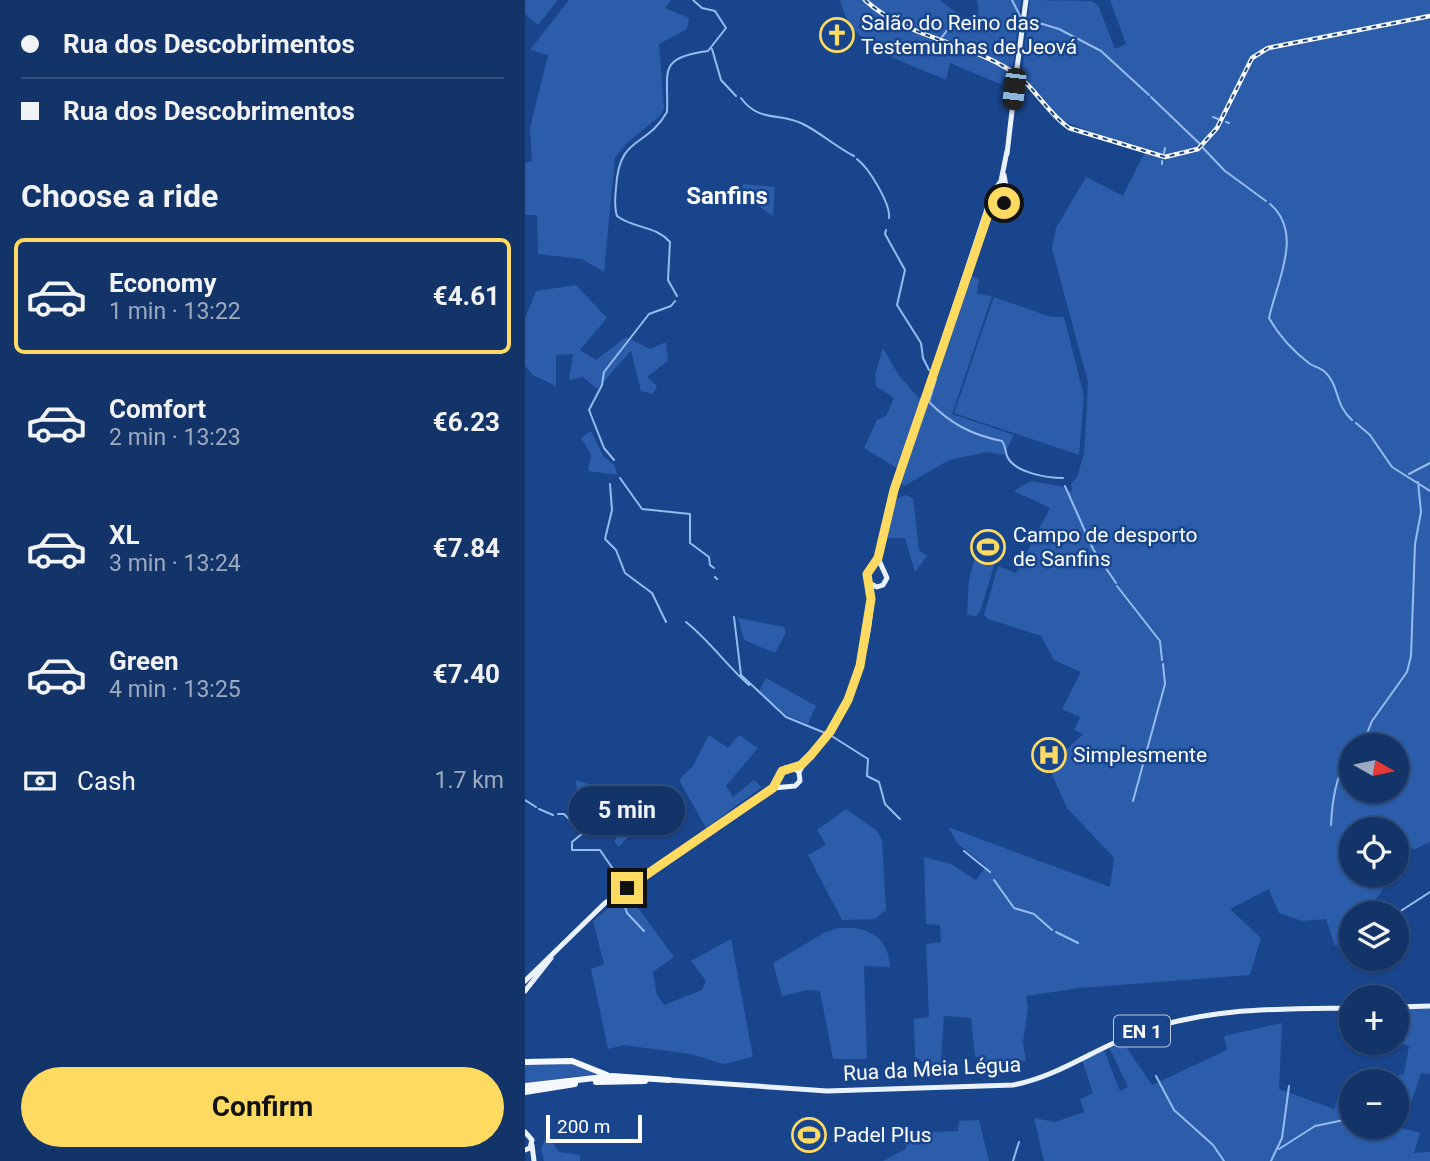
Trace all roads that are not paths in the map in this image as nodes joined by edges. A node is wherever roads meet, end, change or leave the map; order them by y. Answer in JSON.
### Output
{"nodes":[{"id":1,"x":1026,"y":0,"type":"edge"},
{"id":2,"x":1007,"y":151,"type":"junction"},
{"id":3,"x":997,"y":188,"type":"junction"},
{"id":4,"x":1005,"y":190,"type":"junction"},
{"id":5,"x":993,"y":200,"type":"junction"},
{"id":6,"x":999,"y":204,"type":"junction"},
{"id":7,"x":985,"y":222,"type":"junction"},
{"id":8,"x":878,"y":558,"type":"junction"},
{"id":9,"x":873,"y":568,"type":"junction"},
{"id":10,"x":882,"y":568,"type":"junction"},
{"id":11,"x":874,"y":586,"type":"junction"},
{"id":12,"x":797,"y":770,"type":"junction"},
{"id":13,"x":780,"y":778,"type":"junction"},
{"id":14,"x":786,"y":787,"type":"junction"},
{"id":15,"x":773,"y":788,"type":"junction"},
{"id":16,"x":579,"y":927,"type":"junction"},
{"id":17,"x":525,"y":981,"type":"edge"},
{"id":18,"x":525,"y":991,"type":"edge"},
{"id":19,"x":1430,"y":1006,"type":"edge"},
{"id":20,"x":1339,"y":1007,"type":"edge"},
{"id":21,"x":1409,"y":1007,"type":"edge"},
{"id":22,"x":525,"y":1062,"type":"edge"},
{"id":23,"x":612,"y":1076,"type":"junction"},
{"id":24,"x":669,"y":1080,"type":"junction"},
{"id":25,"x":526,"y":1089,"type":"edge"},
{"id":26,"x":525,"y":1131,"type":"edge"},
{"id":27,"x":532,"y":1145,"type":"junction"},
{"id":28,"x":525,"y":1152,"type":"edge"},
{"id":29,"x":533,"y":1161,"type":"edge"}],
"edges":[{"from":1,"to":2,"type":"main road","bridge":true},
{"from":2,"to":3,"type":"main road"},
{"from":2,"to":4,"type":"main road"},
{"from":3,"to":4,"type":"main road"},
{"from":3,"to":5,"type":"main road"},
{"from":4,"to":6,"type":"main road"},
{"from":5,"to":6,"type":"main road"},
{"from":5,"to":7,"type":"main road"},
{"from":6,"to":7,"type":"main road"},
{"from":7,"to":8,"type":"main road"},
{"from":8,"to":9,"type":"main road"},
{"from":8,"to":10,"type":"main road"},
{"from":9,"to":10,"type":"main road"},
{"from":9,"to":11,"type":"main road"},
{"from":10,"to":11,"type":"main road"},
{"from":11,"to":12,"type":"main road"},
{"from":12,"to":13,"type":"main road"},
{"from":12,"to":14,"type":"main road"},
{"from":13,"to":14,"type":"main road"},
{"from":13,"to":15,"type":"main road"},
{"from":14,"to":15,"type":"main road"},
{"from":15,"to":16,"type":"main road"},
{"from":16,"to":17,"type":"main road"},
{"from":16,"to":18,"type":"main road"},
{"from":19,"to":21,"type":"main road"},
{"from":20,"to":24,"type":"main road","name":"Rua da Meia Légua","number":"EN 1"},
{"from":22,"to":23,"type":"highway"},
{"from":23,"to":24,"type":"highway","name":"Rua da Meia Légua"},
{"from":23,"to":25,"type":"highway","name":"Rua da Meia Légua"},
{"from":24,"to":25,"type":"highway","name":"Rua da Meia Légua"},
{"from":26,"to":27,"type":"main road"},
{"from":27,"to":28,"type":"main road"},
{"from":27,"to":29,"type":"main road"},
{"from":28,"to":29,"type":"main road"}]}
